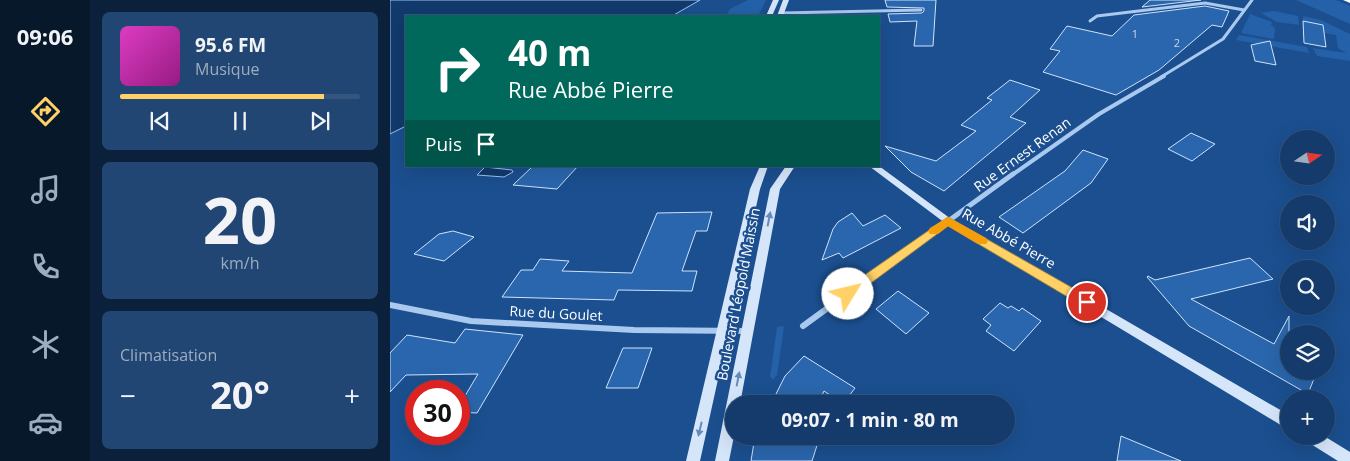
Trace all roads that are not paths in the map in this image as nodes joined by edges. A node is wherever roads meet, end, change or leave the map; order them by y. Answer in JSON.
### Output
{"nodes":[{"id":1,"x":776,"y":0,"type":"edge"},
{"id":2,"x":786,"y":0,"type":"edge"},
{"id":3,"x":1252,"y":0,"type":"edge"},
{"id":4,"x":921,"y":10,"type":"dead end"},
{"id":5,"x":1244,"y":10,"type":"junction"},
{"id":6,"x":769,"y":15,"type":"edge"},
{"id":7,"x":781,"y":15,"type":"edge"},
{"id":8,"x":1090,"y":21,"type":"dead end"},
{"id":9,"x":764,"y":167,"type":"edge"},
{"id":10,"x":790,"y":167,"type":"edge"},
{"id":11,"x":874,"y":167,"type":"edge"},
{"id":12,"x":948,"y":221,"type":"junction"},
{"id":13,"x":390,"y":305,"type":"edge"},
{"id":14,"x":803,"y":326,"type":"dead end"},
{"id":15,"x":723,"y":330,"type":"junction"},
{"id":16,"x":747,"y":331,"type":"junction"},
{"id":17,"x":1280,"y":418,"type":"edge"},
{"id":18,"x":1326,"y":445,"type":"edge"},
{"id":19,"x":1350,"y":460,"type":"edge"},
{"id":20,"x":693,"y":461,"type":"edge"},
{"id":21,"x":722,"y":461,"type":"edge"}],
"edges":[{"from":1,"to":6,"type":"street"},
{"from":2,"to":7,"type":"street"},
{"from":3,"to":5,"type":"street","name":"Rue Ernest Renan"},
{"from":4,"to":7,"type":"street"},
{"from":5,"to":8,"type":"street"},
{"from":5,"to":12,"type":"street","name":"Rue Ernest Renan"},
{"from":9,"to":15,"type":"street","name":"Boulevard Léopold Maissin"},
{"from":16,"to":10,"type":"street","name":"Boulevard Léopold Maissin","one_way":true},
{"from":11,"to":12,"type":"street","name":"Rue Abbé Pierre"},
{"from":12,"to":14,"type":"street","name":"Rue Ernest Renan"},
{"from":12,"to":17,"type":"street","name":"Rue Abbé Pierre"},
{"from":13,"to":15,"type":"street","name":"Rue du Goulet"},
{"from":15,"to":16,"type":"street","name":"Rue du Goulet"},
{"from":15,"to":20,"type":"street","name":"Boulevard Léopold Maissin","one_way":true},
{"from":21,"to":16,"type":"street","name":"Boulevard Léopold Maissin","one_way":true},
{"from":18,"to":19,"type":"street"}]}
